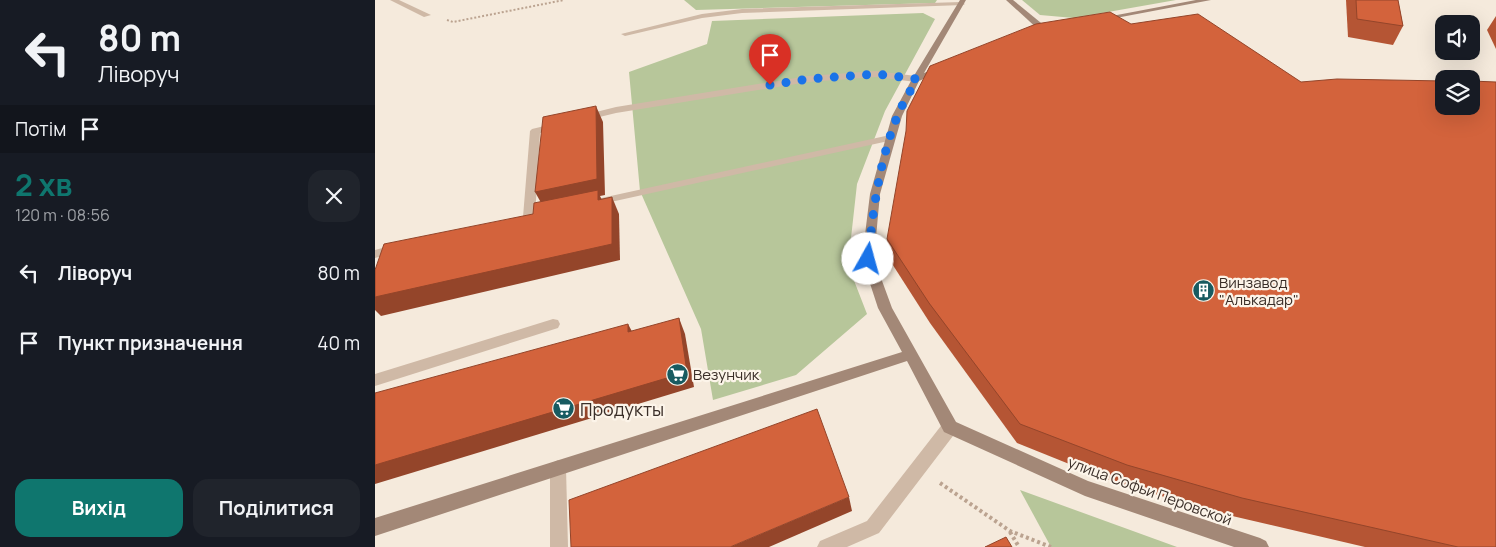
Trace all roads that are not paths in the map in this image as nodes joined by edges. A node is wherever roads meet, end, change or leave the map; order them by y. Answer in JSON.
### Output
{"nodes":[{"id":1,"x":393,"y":0,"type":"edge"},
{"id":2,"x":1009,"y":0,"type":"edge"},
{"id":3,"x":1207,"y":0,"type":"edge"},
{"id":4,"x":962,"y":2,"type":"edge"},
{"id":5,"x":427,"y":15,"type":"road end"},
{"id":6,"x":1084,"y":22,"type":"edge"},
{"id":7,"x":1043,"y":29,"type":"edge"},
{"id":8,"x":625,"y":34,"type":"dead end"},
{"id":9,"x":953,"y":65,"type":"edge"},
{"id":10,"x":917,"y":79,"type":"junction"},
{"id":11,"x":890,"y":138,"type":"junction"},
{"id":12,"x":587,"y":204,"type":"edge"},
{"id":13,"x":529,"y":217,"type":"edge"},
{"id":14,"x":404,"y":247,"type":"edge"},
{"id":15,"x":375,"y":254,"type":"edge"},
{"id":16,"x":553,"y":324,"type":"dead end"},
{"id":17,"x":909,"y":355,"type":"junction"},
{"id":18,"x":375,"y":380,"type":"edge"},
{"id":19,"x":950,"y":427,"type":"junction"},
{"id":20,"x":558,"y":468,"type":"junction"},
{"id":21,"x":375,"y":527,"type":"edge"},
{"id":22,"x":559,"y":547,"type":"edge"},
{"id":23,"x":826,"y":547,"type":"edge"},
{"id":24,"x":1260,"y":547,"type":"edge"}],
"edges":[{"from":1,"to":5,"type":"street"},
{"from":2,"to":7,"type":"street"},
{"from":3,"to":6,"type":"street"},
{"from":4,"to":8,"type":"street"},
{"from":4,"to":10,"type":"street"},
{"from":9,"to":10,"type":"street"},
{"from":10,"to":11,"type":"street"},
{"from":10,"to":13,"type":"street"},
{"from":11,"to":12,"type":"street"},
{"from":11,"to":17,"type":"street"},
{"from":14,"to":15,"type":"street"},
{"from":16,"to":18,"type":"street"},
{"from":17,"to":19,"type":"street"},
{"from":17,"to":20,"type":"street"},
{"from":19,"to":23,"type":"street"},
{"from":19,"to":24,"type":"street","name":"улица Софьи Перовской"},
{"from":20,"to":21,"type":"street"},
{"from":20,"to":22,"type":"street"}]}
